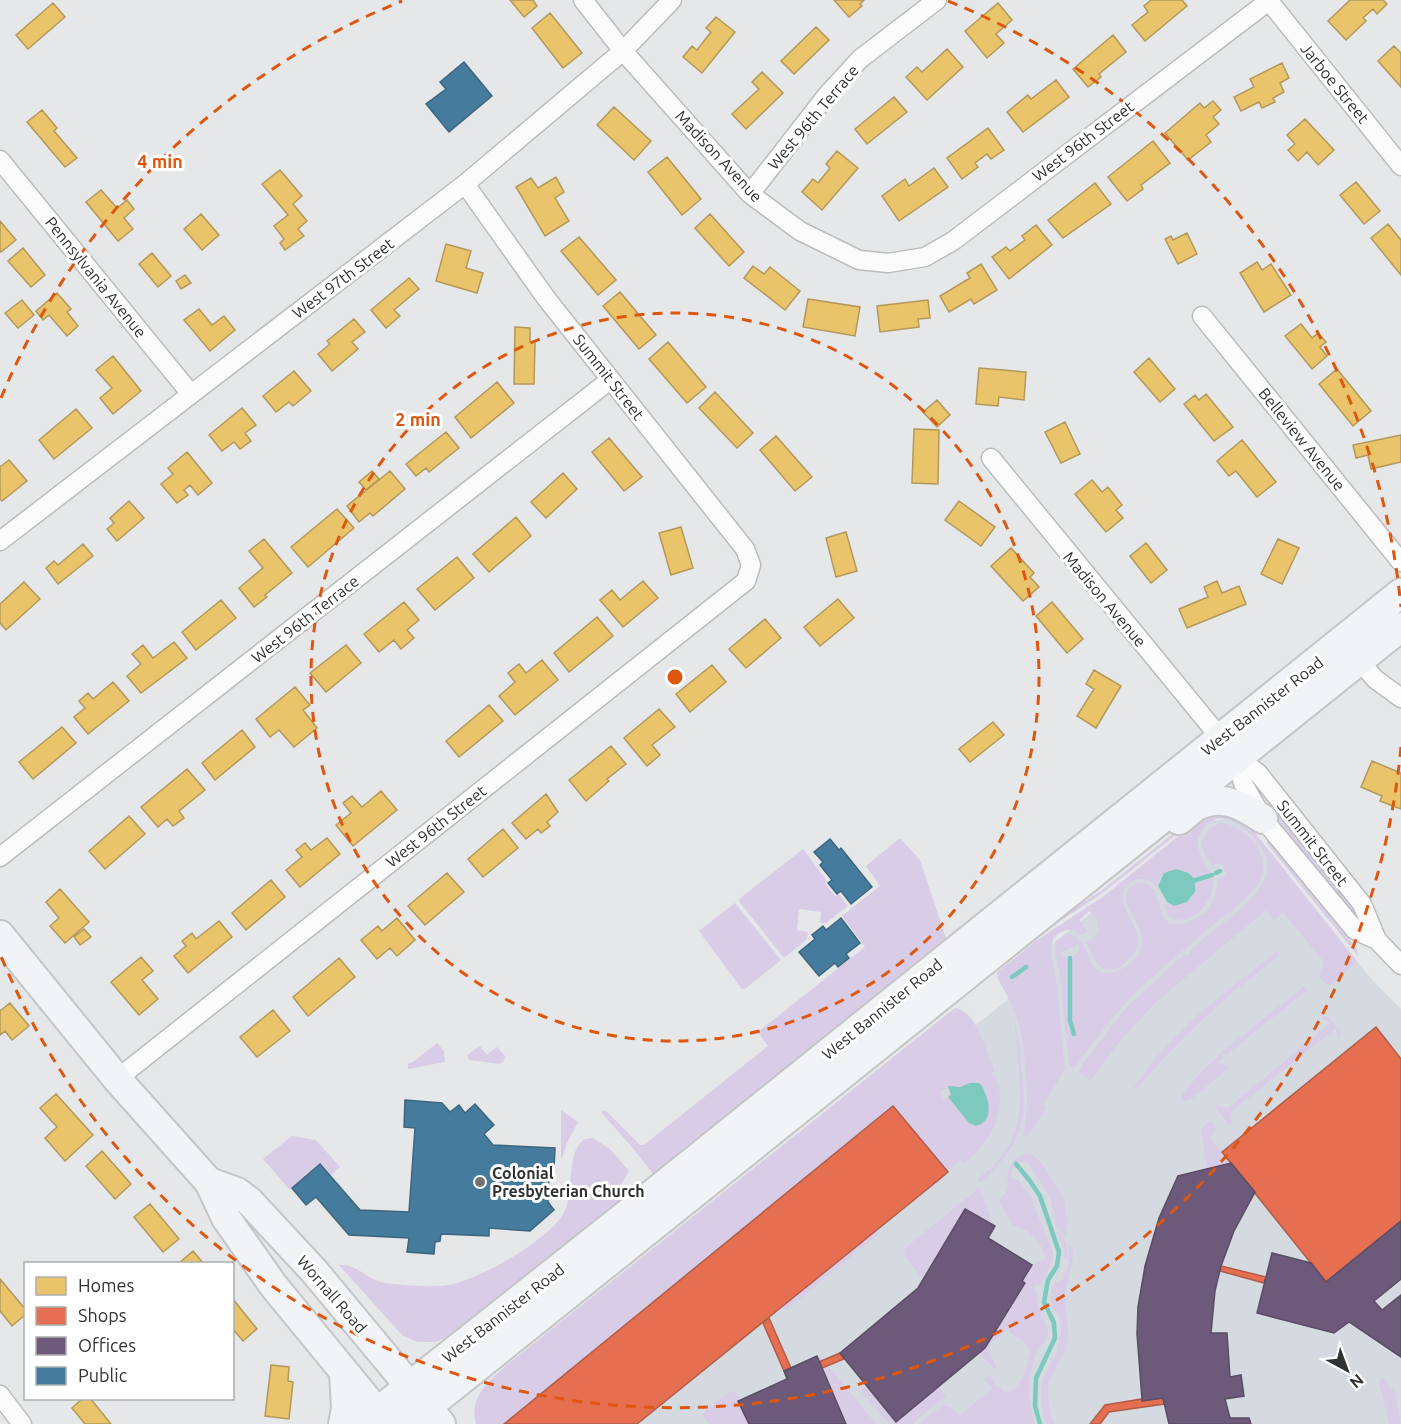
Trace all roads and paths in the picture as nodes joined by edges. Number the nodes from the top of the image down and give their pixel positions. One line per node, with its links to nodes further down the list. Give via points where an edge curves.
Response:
1 (583, 0): 5 (street, Madison Avenue)
2 (672, 0): 5 (street, West 97th Street)
3 (936, 0): 9 (street, West 96th Terrace, via 860,59)
4 (1269, 0): 7 (street, Jarboe Street); 10 (street, West 96th Street, via 953,241 925,256)
5 (623, 51): 8 (street, West 97th Street); 9 (street, Madison Avenue)
6 (0, 160): 13 (street, Pennsylvania Avenue)
7 (1401, 166)
8 (465, 184): 12 (street, Summit Street); 13 (street, West 97th Street)
9 (750, 194): 10 (street, Madison Avenue, via 800,231 859,260)
10 (888, 263)
11 (1202, 316): 16 (street, Belleview Avenue)
12 (610, 380): 17 (street, Summit Street, via 746,549); 24 (street, West 96th Terrace)
13 (191, 394): 15 (street, West 97th Street)
14 (992, 458): 22 (street, Madison Avenue)
15 (0, 541)
16 (1401, 562)
17 (749, 569): 29 (street, West 96th Street, via 746,581)
18 (1401, 593): 20 (main road, West Bannister Road)
19 (1401, 627): 20 (main road, West Bannister Road)
20 (1351, 651): 21 (street, via 1375,679); 22 (main road, West Bannister Road)
21 (1401, 698)
22 (1228, 748): 23 (street, Summit Street); 25 (main road, West Bannister Road); 26 (street, Summit Street, via 1258,773 1362,904); 32 (main road, West Bannister Road)
23 (1263, 819): 25 (main road, via 1231,801 1199,805 1098,885); 26 (street, Summit Street, via 1355,930)
24 (0, 857)
25 (1066, 895): 34 (main road, West Bannister Road)
26 (1377, 940): 28 (street, Summit Street)
27 (3, 946): 29 (main road, Wornall Road)
28 (1401, 965)
29 (117, 1079): 30 (main road, Wornall Road)
30 (209, 1182): 31 (main road, Wornall Road, via 226,1218 266,1275); 32 (main road, Wornall Road, via 249,1201 314,1271)
31 (344, 1372): 35 (main road, Wornall Road); 37 (main road)
32 (410, 1386): 34 (main road, Wornall Road); 35 (main road, West Bannister Road)
33 (0, 1395): 36 (street)
34 (425, 1419)
35 (375, 1420)
36 (21, 1424)
37 (343, 1424)

